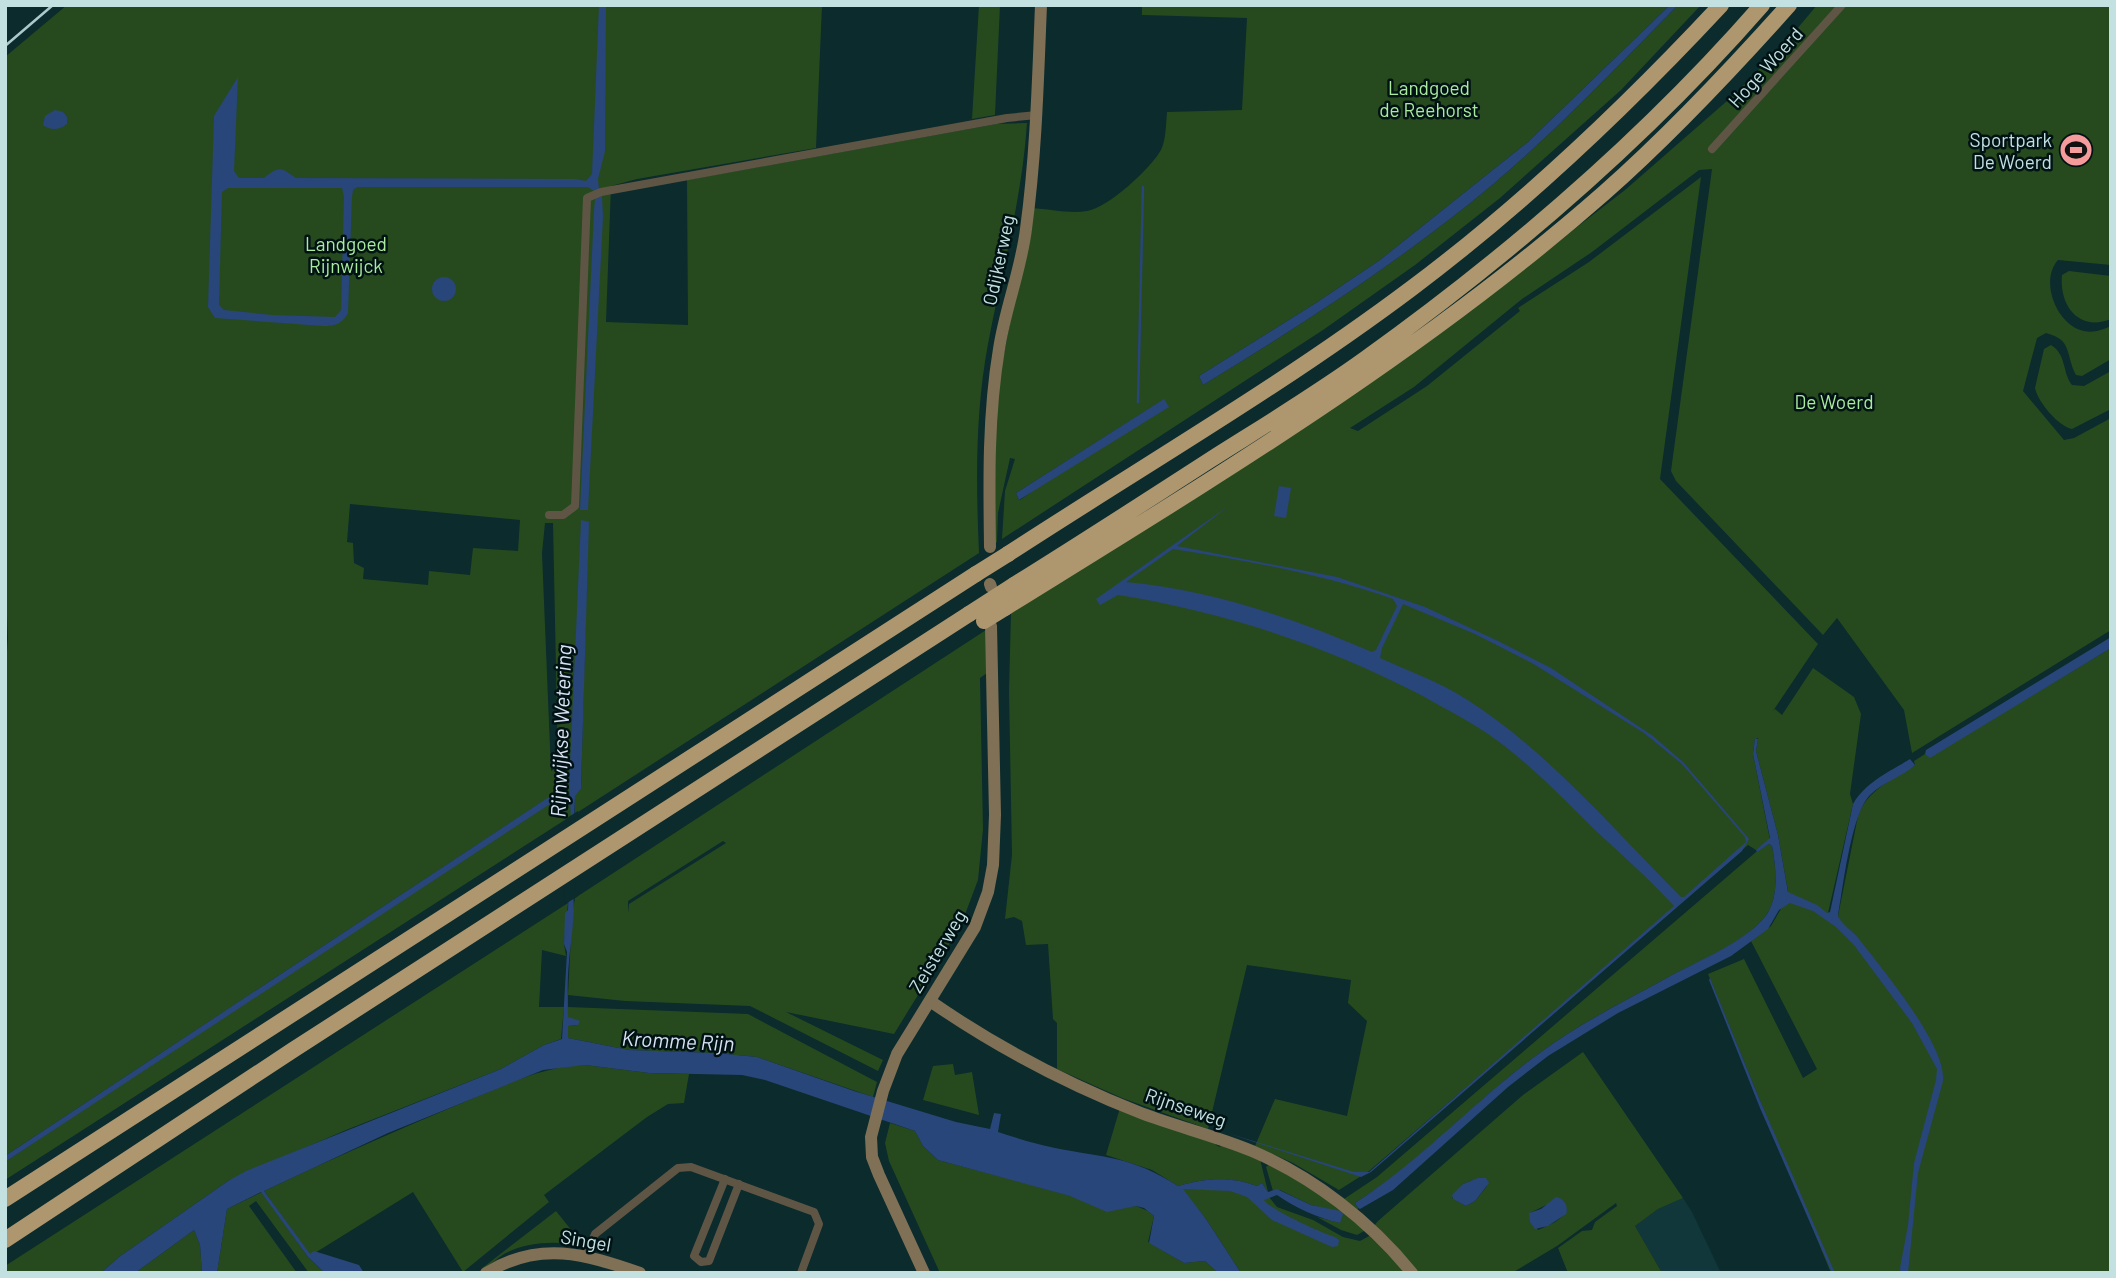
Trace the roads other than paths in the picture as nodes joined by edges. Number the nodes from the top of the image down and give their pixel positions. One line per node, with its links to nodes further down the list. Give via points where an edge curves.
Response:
1 (1041, 5): 6 (street, Odijkerweg)
2 (1721, 5): 14 (highway, bridge, via 1613,118 1539,185 1360,325)
3 (1762, 5): 10 (highway, bridge, via 1625,148 1456,292 1363,361 1014,585)
4 (1789, 5): 10 (highway, bridge, via 1604,193 1439,325 1219,475)
5 (1842, 5): 7 (street, Hoge Woerd)
6 (1037, 115): 8 (street, via 587,198 575,506 563,515); 9 (street, Odijkerweg, via 1025,234 998,361 989,456)
7 (1712, 149)
8 (549, 515)
9 (990, 547)
10 (982, 620): 11 (street, Zeisterweg, via 995,815 993,865 975,927); 15 (highway, via 942,633)
11 (930, 1001): 20 (street, Zeisterweg, via 897,1054 871,1137 872,1157); 21 (street, Rijnseweg, via 988,1040 1100,1095 1280,1165 1352,1213)
12 (725, 1179): 13 (street); 13 (street, via 694,1256 701,1262 709,1261); 16 (street, via 691,1167 678,1168 595,1234)
13 (739, 1184): 19 (street, via 814,1212 819,1224)
14 (5, 1199)
15 (5, 1240)
16 (586, 1255): 17 (street, Singel, via 544,1252); 18 (street, Singel)
17 (486, 1273)
18 (640, 1273)
19 (801, 1273)
20 (924, 1273)
21 (1412, 1273)

